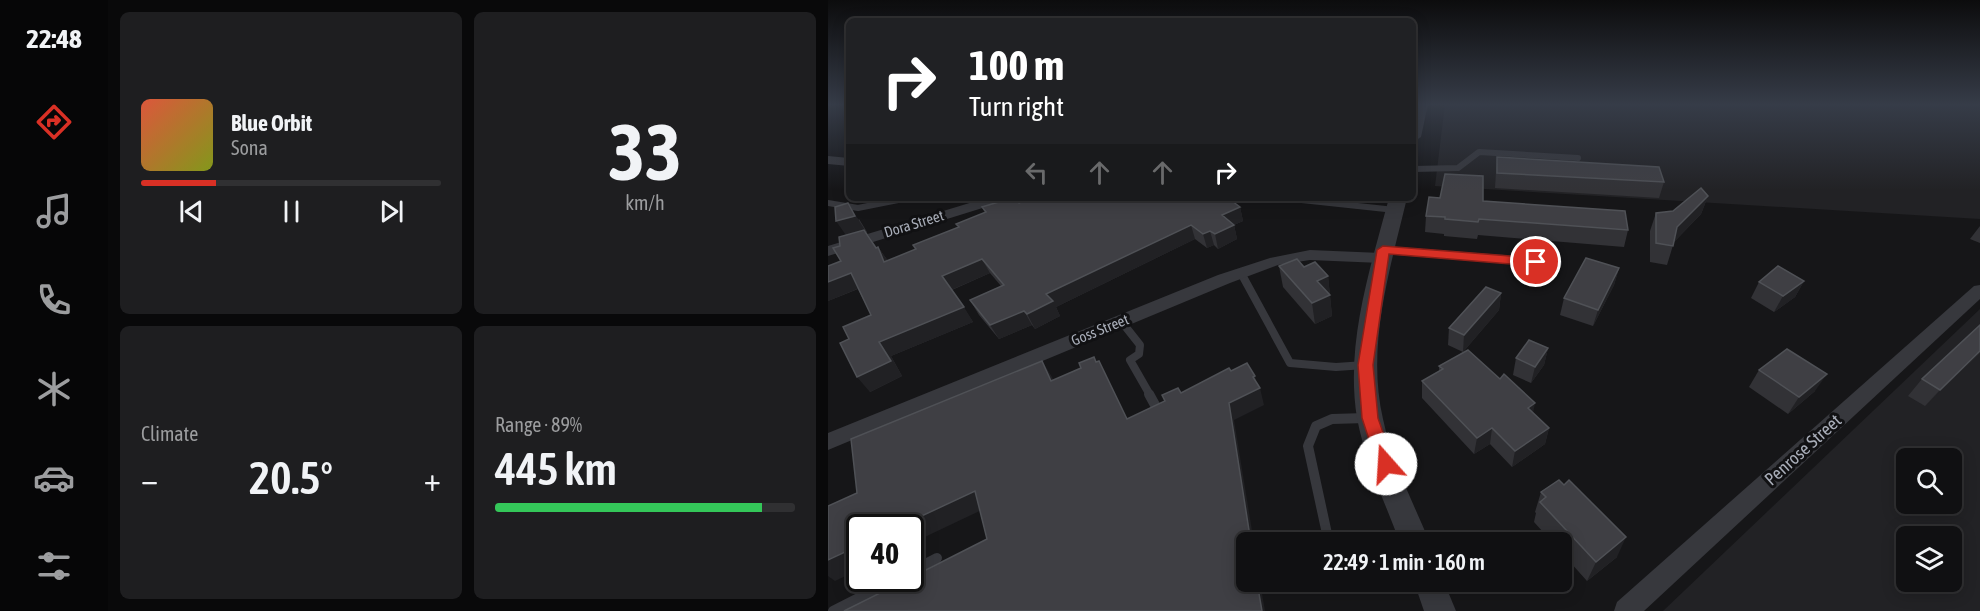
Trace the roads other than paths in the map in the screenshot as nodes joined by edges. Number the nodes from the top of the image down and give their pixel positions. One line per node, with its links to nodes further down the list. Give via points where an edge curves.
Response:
1 (1578, 158): 4 (lane, via 1479,152 1458,168)
2 (828, 161): 3 (street)
3 (846, 162)
4 (1416, 169)
5 (893, 201): 8 (lane, via 863,207)
6 (990, 201): 10 (street, Dora Street)
7 (1340, 201): 9 (lane)
8 (828, 203)
9 (1397, 204): 11 (street)
10 (828, 251)
11 (1382, 254): 12 (lane); 13 (street, Goss Street, via 1310,255 1275,261); 16 (street)
12 (1558, 263)
13 (1241, 273): 15 (street, Goss Street); 16 (lane, via 1290,363)
14 (1980, 290): 28 (street, Penrose Street)
15 (1121, 321): 17 (lane, via 1140,345 1139,354 1130,360); 19 (street, Goss Street)
16 (1365, 365): 18 (street)
17 (1161, 416)
18 (1370, 418): 20 (lane, via 1332,419 1316,426 1308,446); 21 (street)
19 (828, 442)
20 (1327, 532)
21 (1410, 532)
22 (937, 558): 23 (lane)
23 (924, 565)
24 (870, 592): 26 (lane)
25 (1433, 592): 27 (street)
26 (833, 611)
27 (1440, 611)
28 (1626, 611)

